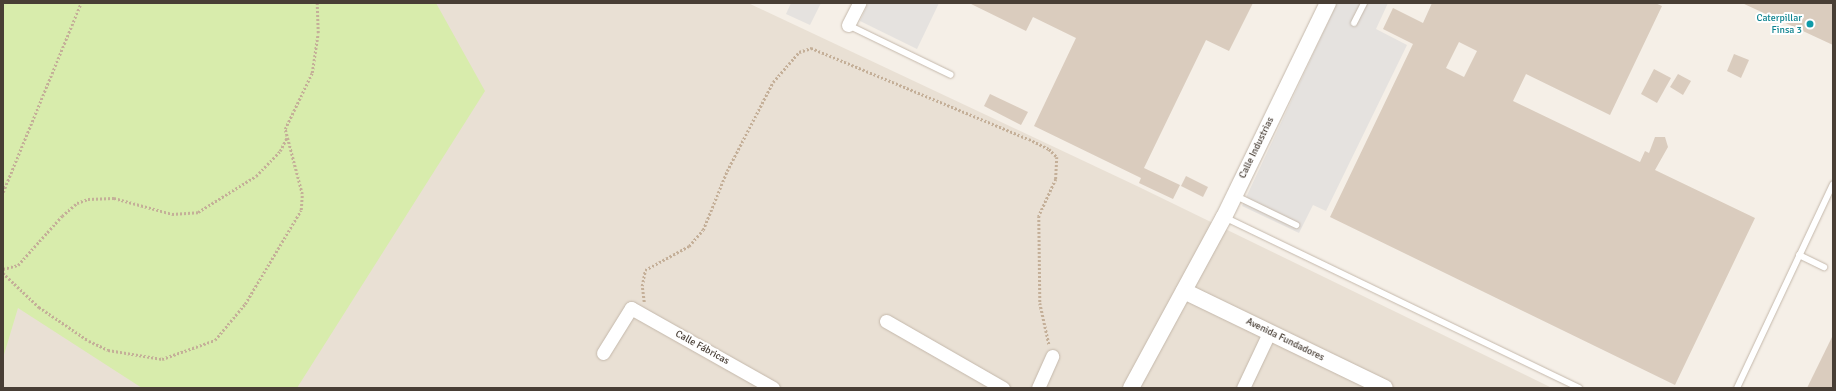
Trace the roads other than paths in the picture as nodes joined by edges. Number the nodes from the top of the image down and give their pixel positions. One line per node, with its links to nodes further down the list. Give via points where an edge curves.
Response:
1 (859, 3): 5 (street)
2 (1328, 3): 8 (street, Calle Industrias)
3 (1364, 3): 4 (lane)
4 (1354, 23)
5 (848, 25): 6 (lane)
6 (951, 75)
7 (1833, 184): 11 (lane)
8 (1234, 196): 9 (street, Calle Industrias); 10 (lane)
9 (1224, 217): 13 (street, Calle Industrias); 24 (lane)
10 (1296, 225)
11 (1799, 255): 12 (lane); 25 (lane)
12 (1824, 267)
13 (1184, 292): 15 (street, Avenida Fundadores); 21 (street, Calle Industrias)
14 (886, 321): 19 (street)
15 (1269, 332): 22 (street); 23 (street, Avenida Fundadores)
16 (603, 353): 18 (street, Calle Fábricas, via 631,308)
17 (1052, 356): 20 (street)
18 (773, 388)
19 (1003, 388)
20 (1038, 388)
21 (1130, 388)
22 (1243, 388)
23 (1385, 388)
24 (1579, 388)
25 (1737, 388)

